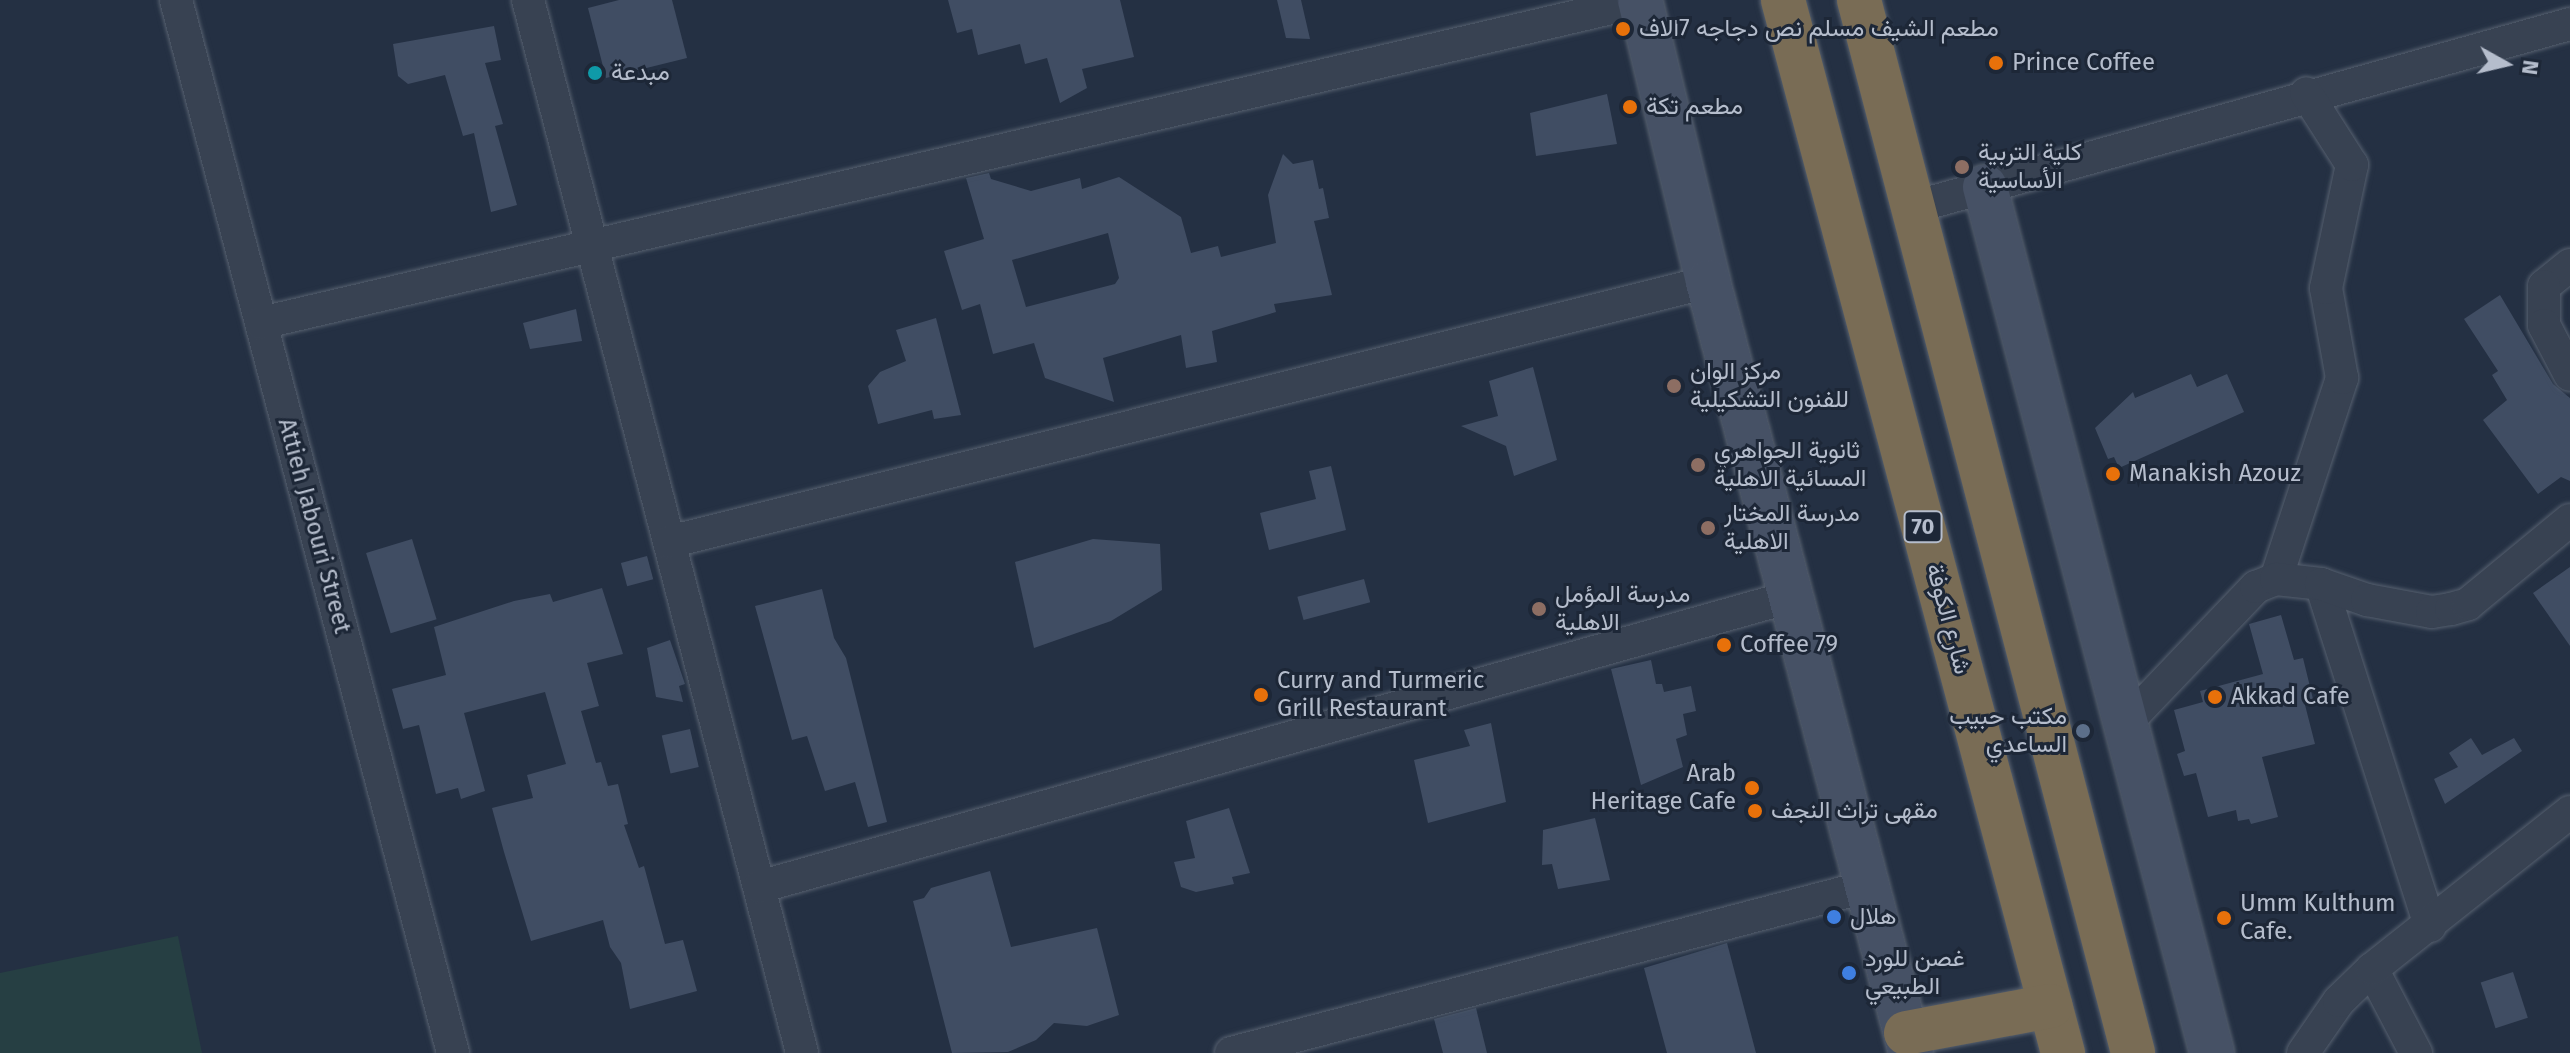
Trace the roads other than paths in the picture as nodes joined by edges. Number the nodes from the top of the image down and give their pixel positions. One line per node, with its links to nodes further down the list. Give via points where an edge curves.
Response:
1 (176, 0): 13 (street, Attieh Jabouri Street)
2 (528, 0): 10 (street)
3 (1640, 0): 10 (street); 12 (street)
4 (1783, 0): 26 (highway, شارع الكوفة / 70)
5 (1859, 0): 9 (highway)
6 (2570, 24): 7 (street)
7 (2306, 93): 8 (street); 17 (street, via 2352,165 2326,288 2342,378)
8 (1985, 187): 9 (street); 20 (street)
9 (1914, 207): 32 (highway)
10 (591, 243): 13 (street); 16 (street)
11 (2570, 265): 14 (street, via 2544,286 2544,325)
12 (1708, 282): 16 (street); 19 (street)
13 (261, 323): 28 (street, Attieh Jabouri Street)
14 (2570, 375)
15 (2570, 520): 18 (street, via 2468,604 2451,609 2432,612 2367,600)
16 (669, 542): 22 (street)
17 (2276, 579): 18 (street); 20 (street, via 2256,587)
18 (2321, 584): 24 (street)
19 (1790, 597): 22 (street); 23 (street)
20 (2125, 724): 33 (street)
21 (2570, 812): 24 (street)
22 (759, 887): 29 (street)
23 (1865, 887): 27 (street); 30 (street)
24 (2430, 926): 25 (street)
25 (2372, 969): 34 (street, via 2339,1001); 35 (street)
26 (2050, 1006): 27 (highway); 31 (highway, شارع الكوفة / 70)
27 (1908, 1043)
28 (453, 1053)
29 (802, 1053)
30 (1231, 1053)
31 (2063, 1053)
32 (2133, 1053)
33 (2212, 1053)
34 (2303, 1053)
35 (2416, 1053)

